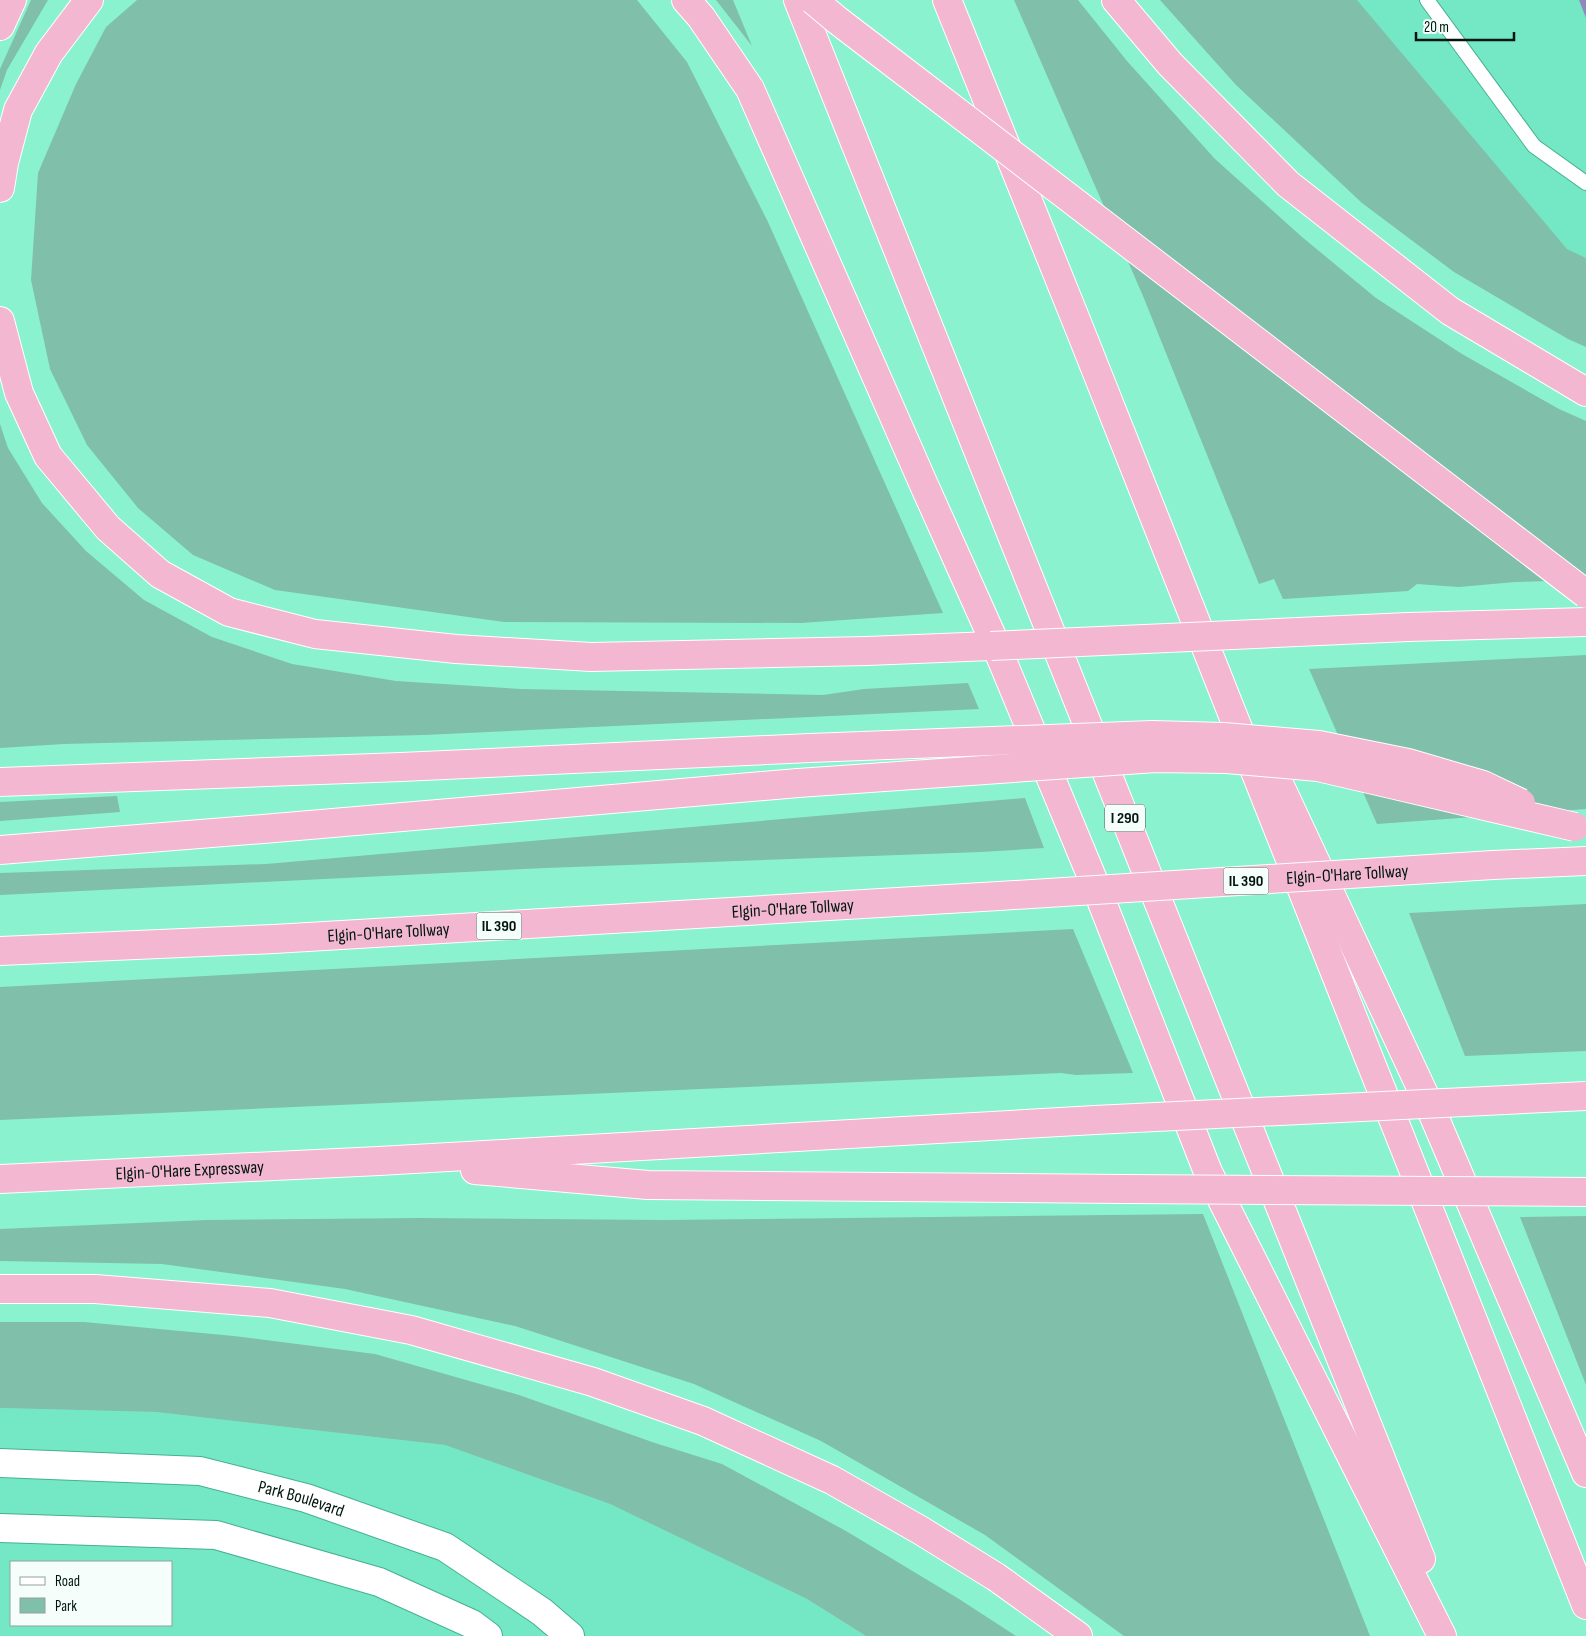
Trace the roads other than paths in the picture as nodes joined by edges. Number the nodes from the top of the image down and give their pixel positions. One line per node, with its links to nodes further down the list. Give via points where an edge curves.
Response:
1 (12, 0): 9 (highway)
2 (89, 0): 11 (highway, via 49,53 18,110)
3 (686, 0): 34 (highway, via 750,88 994,641 1096,887 1208,1172)
4 (798, 0): 35 (highway, I 290)
5 (813, 0): 15 (highway, bridge)
6 (946, 0): 14 (highway)
7 (1116, 0): 13 (highway, via 1170,64 1288,184 1450,311)
8 (1427, 0): 10 (lane, via 1534,146)
9 (0, 26)
10 (1586, 183)
11 (0, 188)
12 (0, 321): 16 (highway, bridge, via 19,393 48,456 108,528 160,574 229,612 315,634 465,649 590,656 867,651 1408,626)
13 (1586, 392)
14 (1127, 450): 28 (highway, via 1230,682 1430,1107); 30 (highway)
15 (1586, 594)
16 (1586, 622)
17 (0, 782): 18 (highway, bridge, via 1152,735 1224,737 1318,745 1408,763 1482,785)
18 (1580, 829): 19 (highway, bridge, via 1318,768 1227,759 1156,758 798,782)
19 (0, 850)
20 (1586, 861): 21 (highway, Elgin-O'Hare Tollway / IL 390, bridge, via 274,940)
21 (0, 951)
22 (1586, 1096): 23 (highway, bridge, via 1095,1120)
23 (379, 1162): 24 (highway, Elgin-O'Hare Expressway); 25 (highway, bridge, via 648,1185)
24 (0, 1179)
25 (1586, 1192)
26 (0, 1289): 33 (highway, via 96,1289 270,1303 411,1330 593,1382 704,1421 832,1480 996,1577)
27 (0, 1463): 32 (street, Park Boulevard, via 200,1471 306,1498 446,1547 542,1612)
28 (1586, 1472)
29 (0, 1528): 31 (street, via 216,1535 379,1582 472,1624)
30 (1586, 1605)
31 (488, 1636)
32 (570, 1636)
33 (1078, 1636)
34 (1442, 1636)
35 (1452, 1636)

